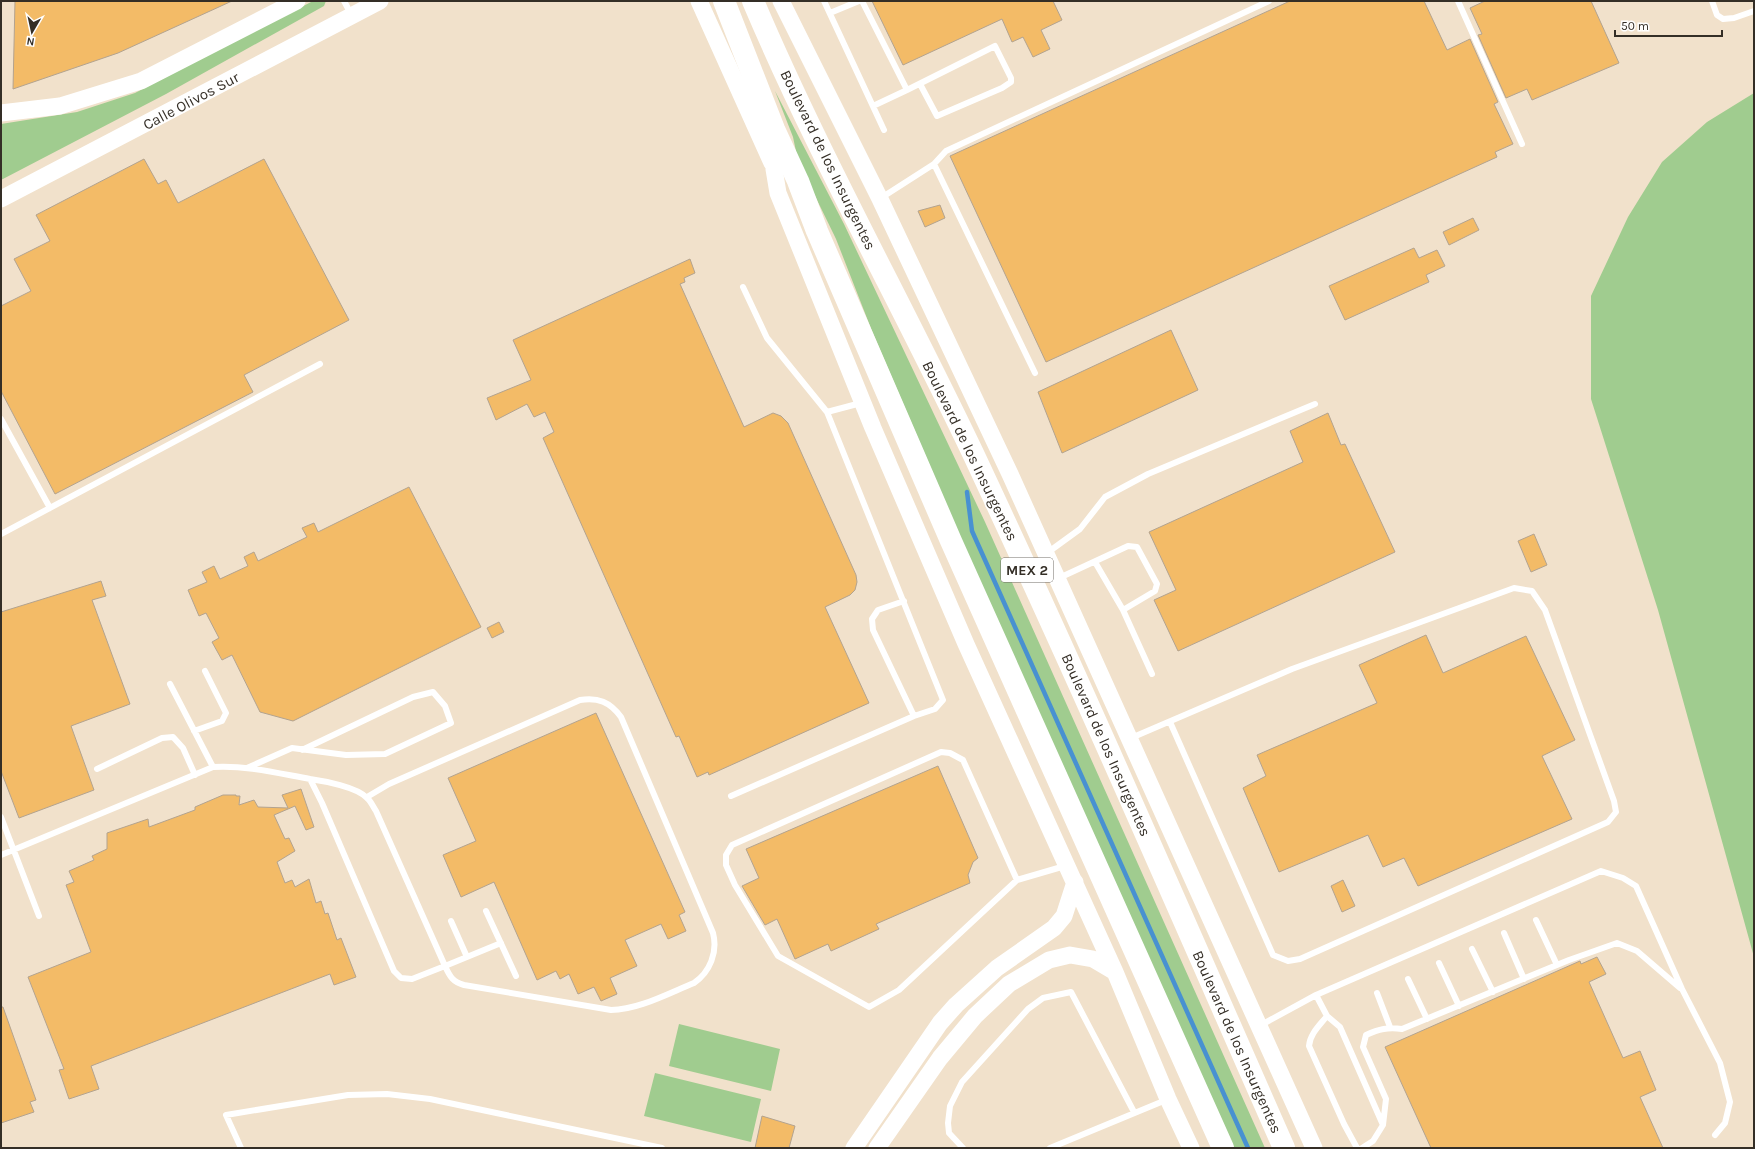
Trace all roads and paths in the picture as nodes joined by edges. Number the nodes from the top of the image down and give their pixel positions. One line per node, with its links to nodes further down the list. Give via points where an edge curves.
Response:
1 (297, 1): 18 (street, via 141,81 60,106)
2 (380, 1): 12 (street, Calle Olivos Sur)
3 (699, 1): 23 (street)
4 (724, 1): 19 (highway, Boulevard de los Insurgentes)
5 (753, 1): 99 (highway, Boulevard de los Insurgentes / MEX 2, via 814,133 976,461 1048,615)
6 (781, 1): 25 (street)
7 (824, 1): 14 (lane)
8 (861, 1): 14 (lane); 16 (lane)
9 (1269, 1): 22 (lane, via 946,151)
10 (1458, 1): 21 (lane)
11 (1712, 1): 13 (lane, via 1717,15 1723,19)
12 (348, 8): 24 (street, Calle Olivos Sur)
13 (1754, 11)
14 (830, 13): 17 (lane)
15 (920, 84): 15 (lane, via 995,46 1011,78 1011,82 1002,88 937,116); 16 (lane)
16 (907, 90): 17 (lane)
17 (873, 106): 20 (lane)
18 (1, 113)
19 (774, 129): 23 (street); 98 (highway, Boulevard de los Insurgentes, via 951,541)
20 (884, 130)
21 (1522, 144)
22 (934, 164): 25 (lane); 28 (lane)
23 (774, 169): 29 (street, via 778,193)
24 (1, 199)
25 (880, 199): 35 (street)
26 (744, 287): 31 (lane, via 767,338)
27 (320, 364): 33 (lane)
28 (1035, 373)
29 (863, 403): 31 (lane); 58 (street, via 966,644)
30 (1315, 404): 35 (lane, via 1148,474 1105,497 1080,529)
31 (827, 412): 38 (lane)
32 (1, 419): 33 (lane)
33 (50, 508): 34 (lane)
34 (1, 534)
35 (1046, 554): 37 (street)
36 (1095, 562): 37 (lane); 39 (lane); 39 (lane, via 1128,546 1137,547 1157,584 1155,591)
37 (1058, 579): 46 (street)
38 (904, 601): 43 (lane, via 943,700 935,709); 43 (lane, via 878,610 872,619 873,630)
39 (1122, 610): 41 (lane)
40 (206, 671): 45 (lane, via 226,713 222,721)
41 (1152, 674)
42 (170, 684): 45 (lane)
43 (914, 716): 53 (lane)
44 (1170, 722): 44 (lane, via 1292,669 1514,588 1532,591 1545,610 1616,812 1608,822 1300,959 1288,961 1273,955); 46 (lane)
45 (194, 730): 48 (lane)
46 (1130, 739): 83 (street)
47 (302, 750): 47 (lane, via 346,755 385,754 452,723 445,706 434,692 413,697); 49 (lane, via 292,748)
48 (213, 767): 49 (lane); 51 (lane)
49 (247, 768): 52 (lane)
50 (97, 769): 51 (lane, via 162,738 173,737 183,748)
51 (195, 775): 56 (lane)
52 (310, 779): 54 (lane, via 328,781); 71 (lane, via 394,971 401,978 412,979)
53 (731, 796)
54 (367, 797): 71 (lane); 71 (lane, via 389,784 580,700 594,699 608,703 621,717 715,942 715,950 703,977 681,988 620,1010 464,985 454,982)
55 (1, 817): 56 (lane)
56 (14, 851): 57 (lane); 62 (lane)
57 (1, 855)
58 (1067, 865): 59 (lane); 60 (street)
59 (1017, 880): 59 (lane, via 899,990 869,1007 778,956 735,885 726,865 726,855 732,845 941,752 950,753 963,760)
60 (1075, 882): 72 (street); 86 (street, via 1064,916 1054,928 997,968 956,1005 940,1023)
61 (486, 911): 66 (lane)
62 (40, 916)
63 (451, 920): 68 (lane)
64 (1536, 920): 70 (lane)
65 (1504, 933): 74 (lane)
66 (501, 943): 68 (lane); 73 (lane)
67 (1472, 949): 77 (lane)
68 (467, 957): 71 (lane)
69 (1439, 963): 80 (lane)
70 (1556, 965): 74 (lane); 76 (lane, via 1617,943 1637,951)
71 (445, 966)
72 (1115, 972): 85 (street); 88 (street, via 1093,960 1070,955 1049,960 1009,984 975,1016 940,1058)
73 (516, 976)
74 (1524, 978): 77 (lane)
75 (1408, 979): 82 (lane)
76 (1682, 990): 79 (lane, via 1636,886 1623,878 1601,871); 90 (lane, via 1720,1063 1730,1102 1724,1123)
77 (1493, 992): 80 (lane)
78 (1377, 993): 84 (lane)
79 (1316, 995): 81 (lane); 83 (lane)
80 (1459, 1006): 82 (lane)
81 (1327, 1016): 89 (lane, via 1340,1028); 101 (lane, via 1310,1039 1309,1046)
82 (1427, 1019): 84 (lane, via 1402,1029)
83 (1260, 1026): 100 (street)
84 (1390, 1027): 89 (lane, via 1366,1035 1363,1047 1386,1099)
85 (1168, 1099): 87 (lane); 97 (street)
86 (882, 1108): 88 (street); 93 (street)
87 (1134, 1112): 95 (lane, via 1071,992 1043,998 1028,1009 962,1082 950,1106 948,1123 949,1133); 96 (lane)
88 (898, 1118): 94 (street)
89 (1383, 1125): 102 (lane, via 1373,1141)
90 (1715, 1135)
91 (241, 1148): 92 (lane, via 226,1115 348,1095 387,1094 430,1099)
92 (662, 1148)
93 (854, 1148)
94 (877, 1148)
95 (963, 1148)
96 (1050, 1148)
97 (1191, 1148)
98 (1223, 1148)
99 (1284, 1148)
100 (1314, 1148)
101 (1357, 1148)
102 (1362, 1148)

